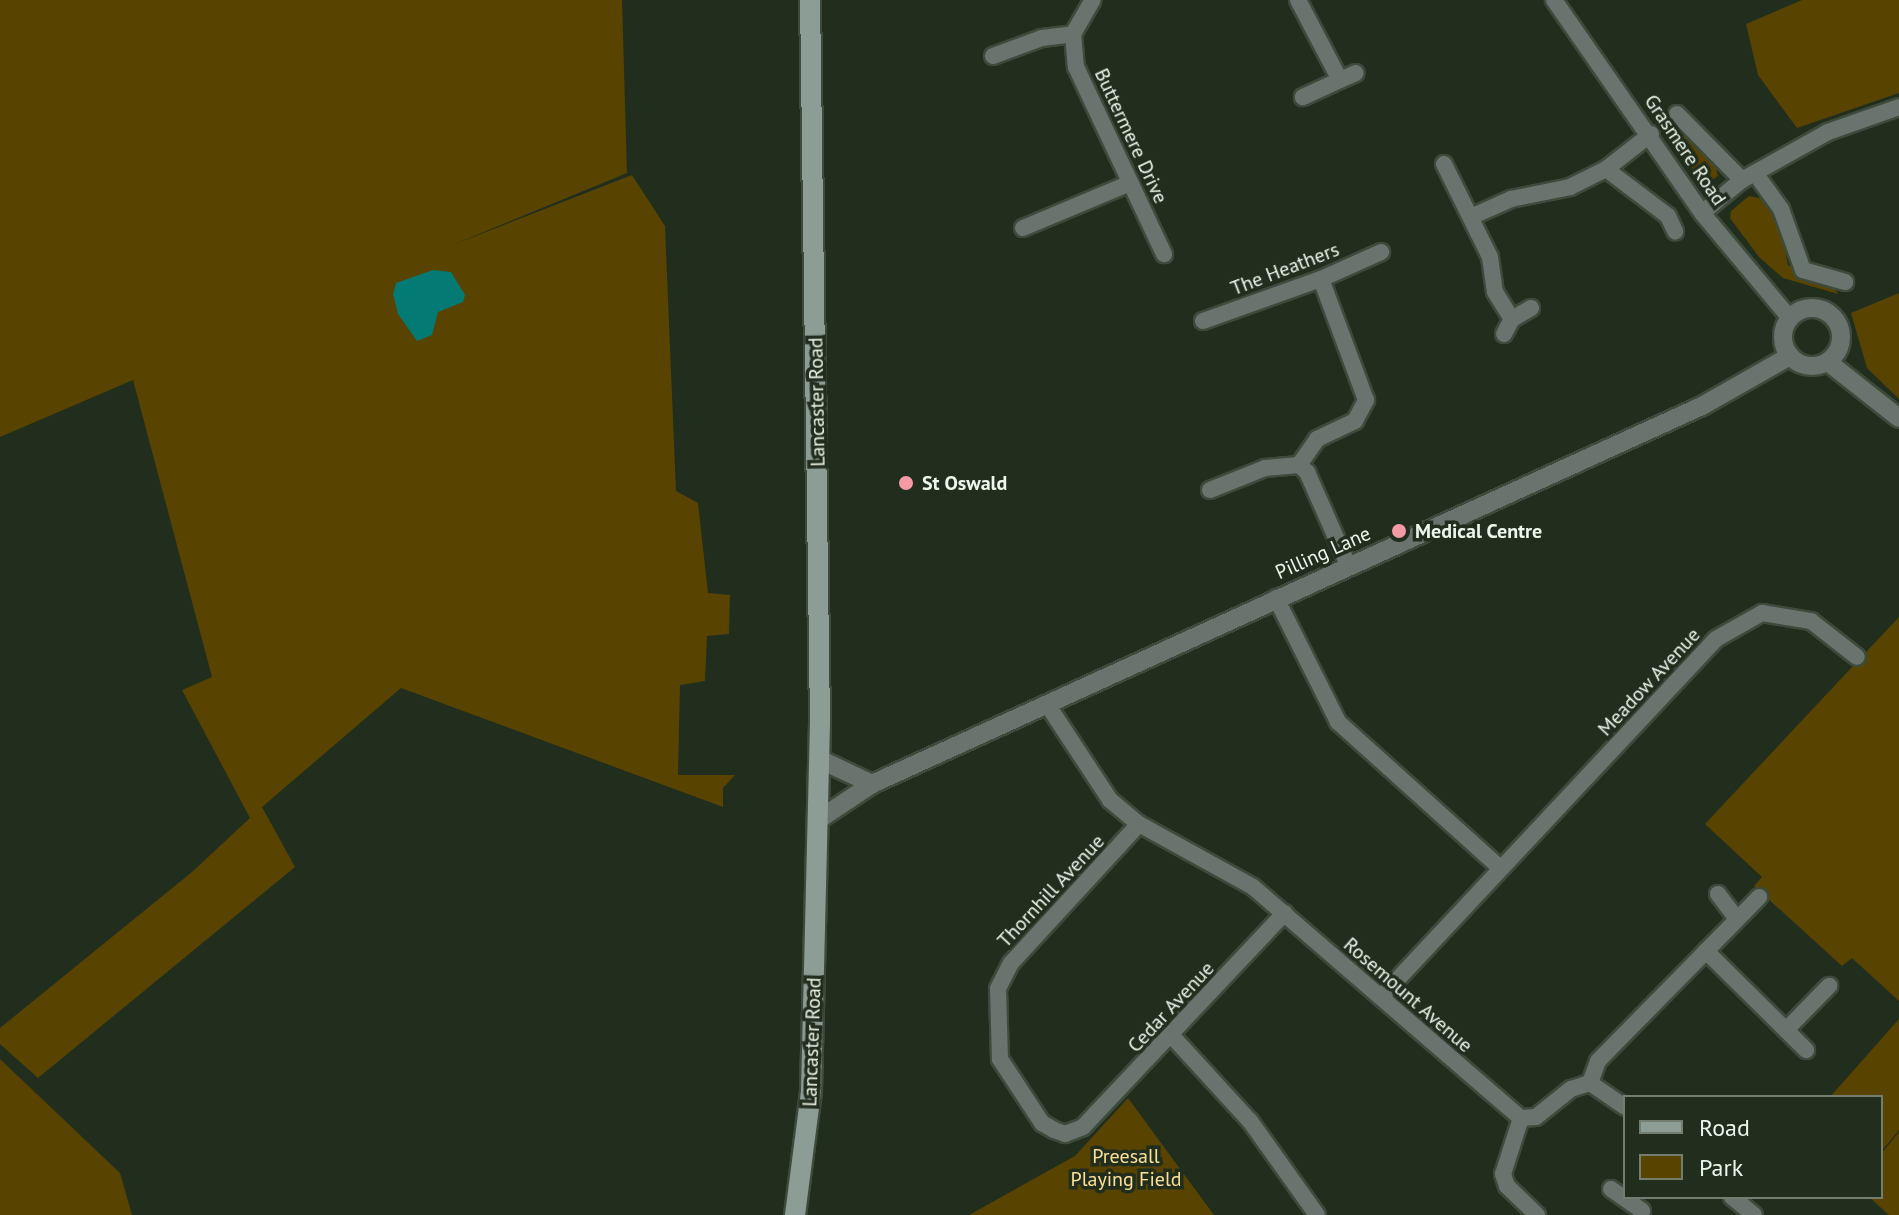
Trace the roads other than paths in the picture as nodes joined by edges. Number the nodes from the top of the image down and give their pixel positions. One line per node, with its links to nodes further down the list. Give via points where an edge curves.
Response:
1 (810, 0): 37 (main road, Lancaster Road)
2 (1093, 0): 5 (street)
3 (1298, 0): 7 (street, via 1348,77)
4 (1554, 0): 10 (street, Grasmere Road)
5 (1073, 34): 6 (street, via 1042,38); 14 (street, Buttermere Drive, via 1076,67)
6 (993, 56)
7 (1303, 97)
8 (1899, 107): 13 (street, via 1840,126)
9 (1677, 114): 13 (street)
10 (1651, 134): 12 (street); 15 (street, Grasmere Road)
11 (1444, 164): 16 (street)
12 (1606, 169): 16 (street, via 1570,187 1511,199); 18 (street, via 1668,216)
13 (1749, 177): 15 (street); 21 (street, via 1781,209 1803,270)
14 (1130, 183): 17 (street); 20 (street, Buttermere Drive)
15 (1702, 213): 24 (street, Grasmere Road)
16 (1473, 216): 25 (street, via 1490,257 1495,292)
17 (1023, 228)
18 (1675, 231)
19 (1381, 252): 22 (street, The Heathers)
20 (1164, 254)
21 (1837, 274)
22 (1321, 279): 26 (street, The Heathers); 31 (street, via 1366,400 1355,421 1317,439)
23 (1531, 308): 25 (street)
24 (1789, 317): 28 (street, via 1782,338); 29 (street, via 1810,308 1835,318 1840,344)
25 (1512, 319): 27 (street)
26 (1203, 321)
27 (1504, 334)
28 (1790, 356): 29 (street, via 1812,366); 33 (street, Pilling Lane, via 1702,406)
29 (1828, 362): 30 (street)
30 (1899, 418)
31 (1299, 465): 32 (street, via 1265,468); 33 (street, via 1307,472)
32 (1210, 490)
33 (1348, 565): 34 (street, Pilling Lane)
34 (1276, 598): 36 (street, Pilling Lane); 41 (street, via 1338,722)
35 (1857, 657): 41 (street, Meadow Avenue, via 1811,621 1762,613 1716,639)
36 (1047, 704): 38 (street, Pilling Lane); 40 (street, Rosemount Avenue, via 1101,788)
37 (819, 759): 38 (street); 39 (main road, Lancaster Road)
38 (872, 784): 39 (street, Pilling Lane)
39 (818, 812): 61 (main road, Lancaster Road, via 811,1091)
40 (1139, 824): 44 (street, Rosemount Avenue, via 1253,887); 55 (street, Thornhill Avenue, via 1011,963 998,989 997,1045 1008,1074 1042,1123 1065,1134)
41 (1501, 869): 48 (street, Meadow Avenue)
42 (1718, 894): 45 (street)
43 (1759, 897): 45 (street)
44 (1285, 913): 48 (street, Rosemount Avenue); 50 (street, Cedar Avenue)
45 (1737, 919): 46 (street)
46 (1706, 951): 49 (street); 52 (street, via 1598,1061)
47 (1829, 986): 49 (street)
48 (1381, 997): 54 (street, Rosemount Avenue)
49 (1786, 1030): 51 (street)
50 (1172, 1036): 55 (street, Cedar Avenue); 62 (street, via 1250,1121)
51 (1806, 1050)
52 (1590, 1083): 53 (street); 54 (street, via 1571,1089 1536,1117)
53 (1623, 1106)
54 (1521, 1118): 63 (street, via 1503,1174 1507,1186)
55 (1083, 1127)
56 (1611, 1189): 57 (street)
57 (1623, 1199)
58 (1624, 1199): 60 (street)
59 (1734, 1199): 64 (street)
60 (1641, 1213)
61 (795, 1215)
62 (1317, 1215)
63 (1537, 1215)
64 (1754, 1215)

